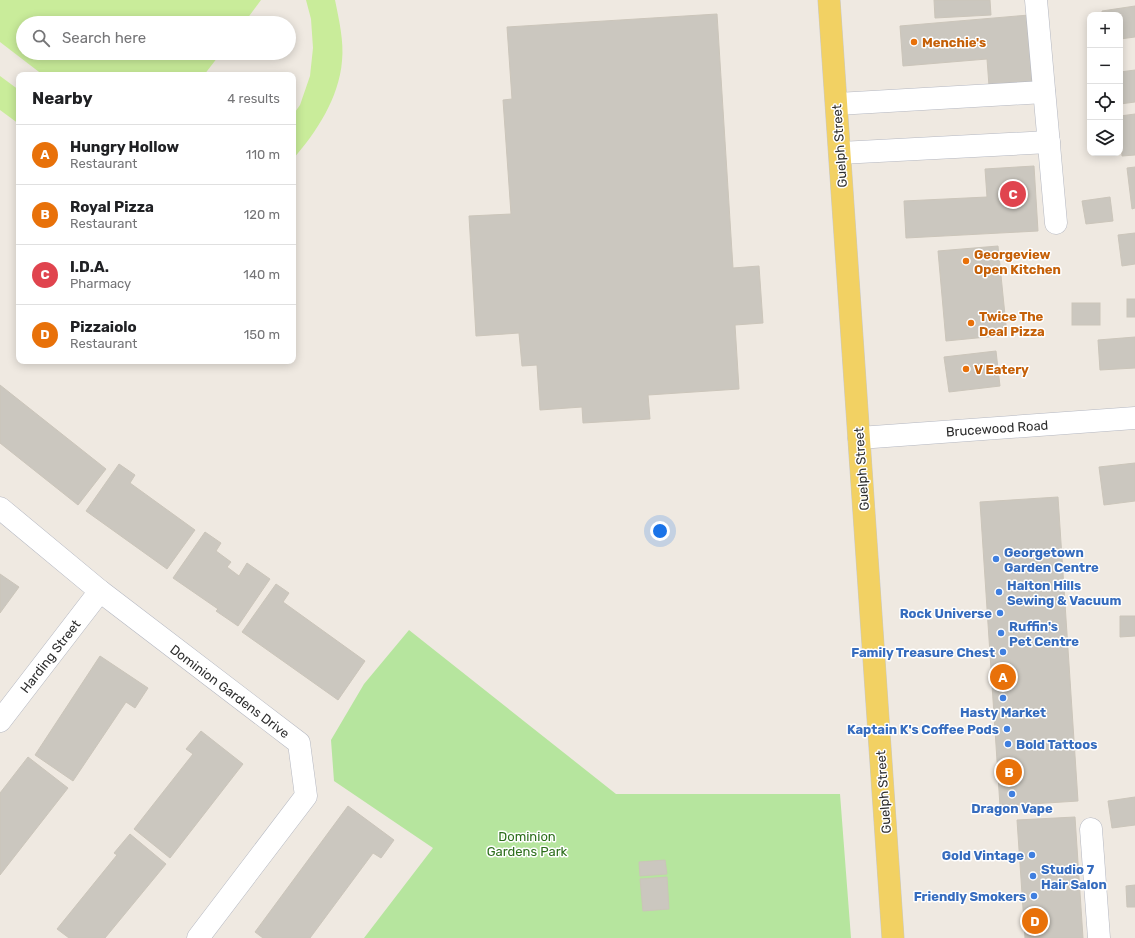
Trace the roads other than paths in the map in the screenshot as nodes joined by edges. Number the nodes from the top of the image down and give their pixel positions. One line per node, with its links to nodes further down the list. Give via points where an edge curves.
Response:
1 (830, 0): 4 (main road, Guelph Street)
2 (1036, 0): 3 (street)
3 (1044, 92): 4 (street); 5 (street)
4 (836, 104): 6 (main road, Guelph Street)
5 (1049, 142): 6 (street); 7 (street)
6 (840, 153): 9 (main road, Guelph Street)
7 (1056, 223)
8 (1135, 418): 9 (street, Brucewood Road)
9 (859, 438): 15 (main road, Guelph Street)
10 (0, 508): 11 (street, Dominion Gardens Drive)
11 (100, 591): 12 (street, Harding Street); 14 (street, Dominion Gardens Drive, via 299,742 306,796)
12 (0, 721)
13 (1091, 829): 16 (street)
14 (198, 938)
15 (893, 938)
16 (1099, 938)

